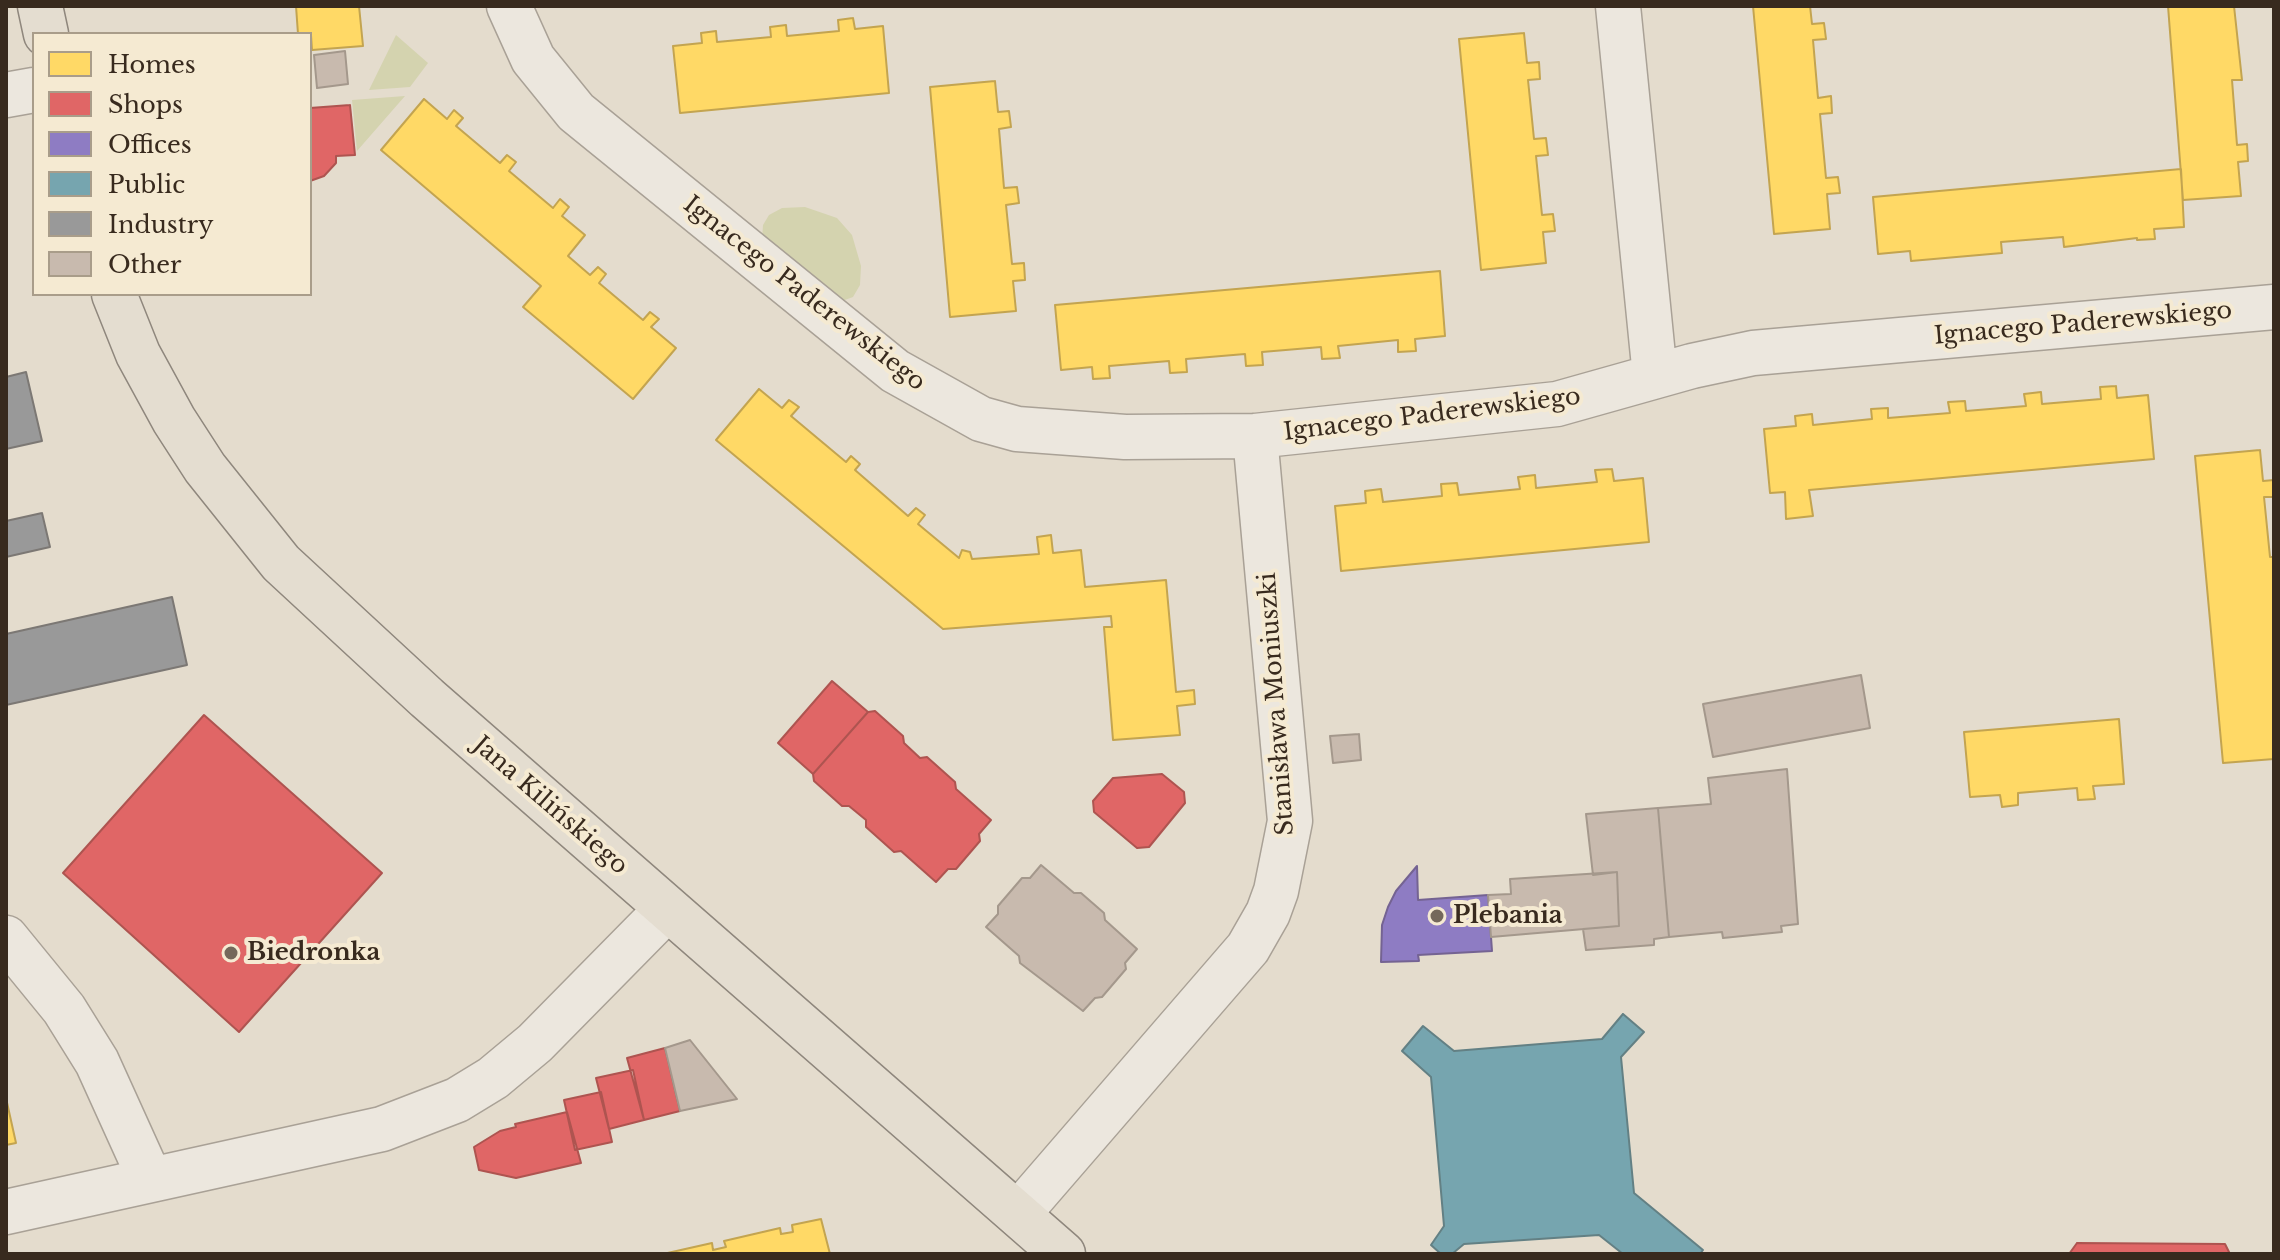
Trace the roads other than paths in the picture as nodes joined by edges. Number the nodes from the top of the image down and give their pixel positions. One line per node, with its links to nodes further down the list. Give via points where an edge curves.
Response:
1 (40, 6): 4 (main road)
2 (509, 6): 10 (street, Ignacego Paderewskiego, via 533,59 576,112 895,371 945,401 1017,429 1125,437)
3 (1618, 6): 9 (street)
4 (46, 32)
5 (32, 90): 6 (street)
6 (6, 95)
7 (115, 296): 11 (main road, Jana Kilińskiego, via 138,354 174,420 281,563)
8 (2274, 307): 9 (street, Ignacego Paderewskiego, via 1776,350)
9 (1655, 376): 10 (street, Ignacego Paderewskiego, via 1557,404)
10 (1255, 436): 15 (street, Stanisława Moniuszki, via 1290,821 1276,891 1248,948)
11 (667, 909): 13 (street, via 535,1043 457,1100 382,1129); 15 (main road, Jana Kilińskiego)
12 (6, 938): 13 (street, via 64,1009 97,1062)
13 (150, 1179): 14 (street)
14 (6, 1212)
15 (1018, 1214): 16 (main road, Jana Kilińskiego)
16 (1063, 1254)

